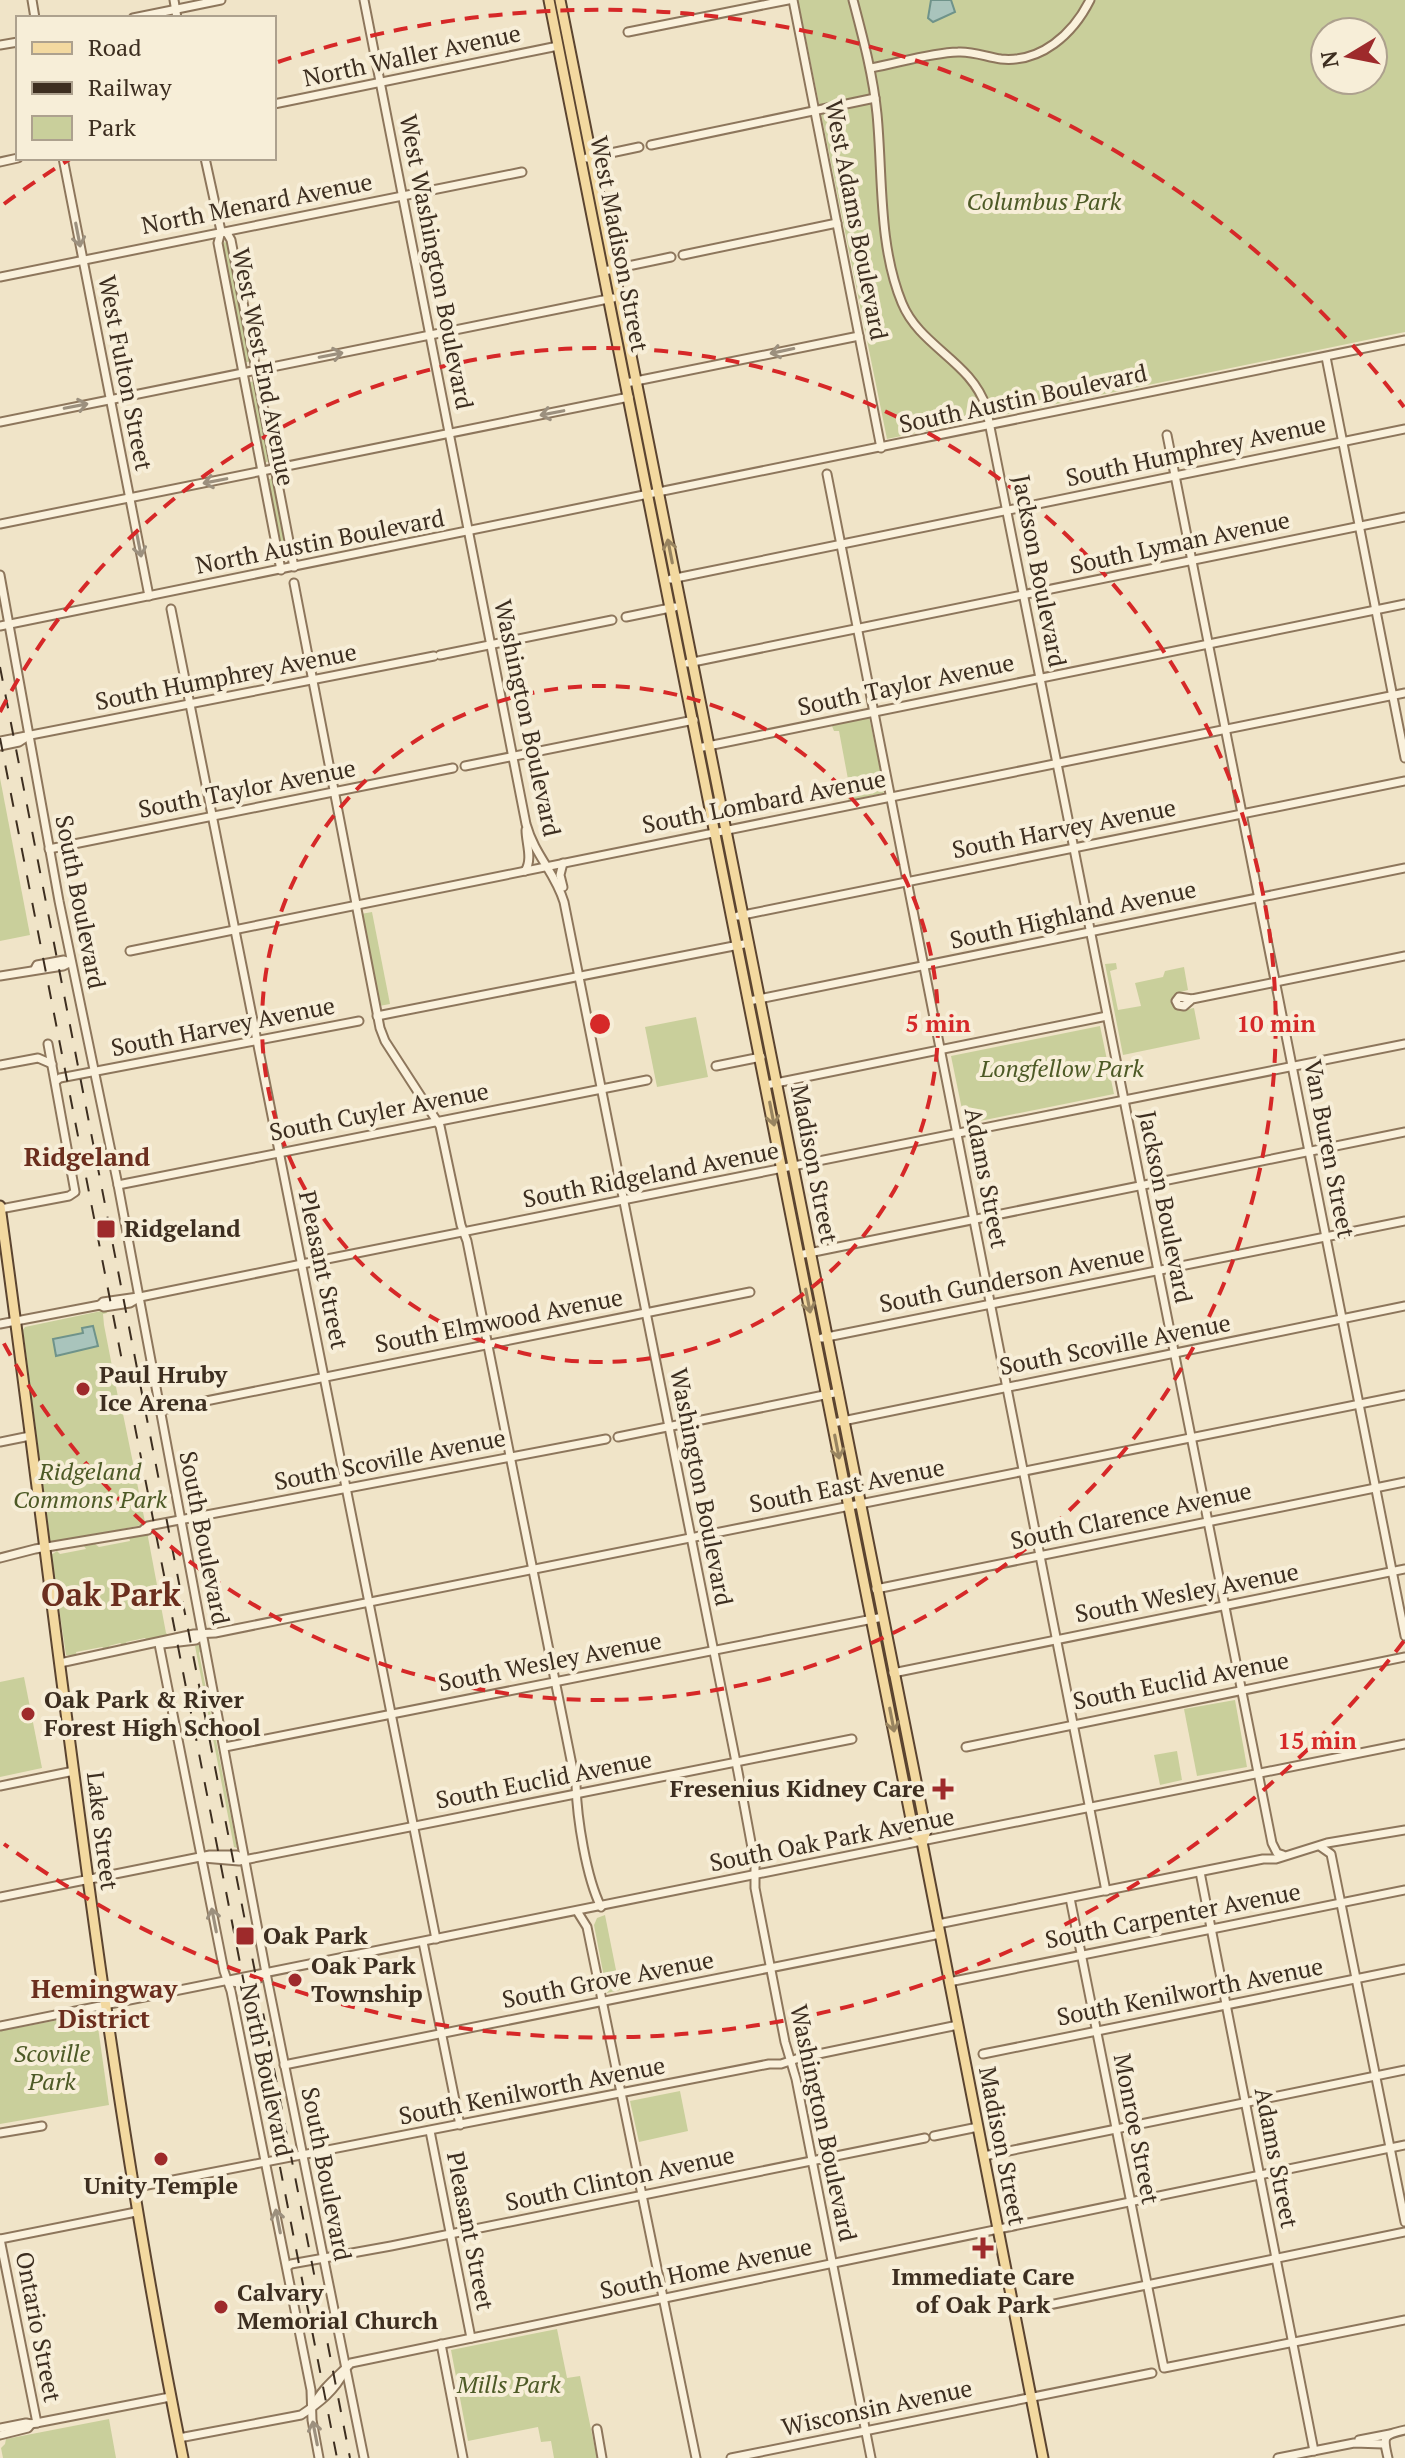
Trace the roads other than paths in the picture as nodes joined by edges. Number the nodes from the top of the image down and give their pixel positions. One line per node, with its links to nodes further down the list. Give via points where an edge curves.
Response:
1 (174, 0): 9 (street)
2 (221, 0): 9 (street)
3 (364, 0): 14 (street, West Washington Boulevard)
4 (549, 0): 12 (main road, West Madison Street)
5 (560, 0): 20 (main road, West Madison Street)
6 (790, 0): 11 (street); 17 (street, West Adams Boulevard)
7 (853, 0): 13 (street, Jackson Boulevard)
8 (1090, 0): 13 (street, via 1065,36 1033,55 1002,59 958,52)
9 (176, 14): 10 (street)
10 (154, 16)
11 (628, 32)
12 (558, 46): 14 (street, North Waller Avenue); 20 (main road, West Madison Street)
13 (871, 68): 15 (street, Jackson Boulevard)
14 (380, 83): 16 (street, North Waller Avenue); 24 (street, West Washington Boulevard)
15 (875, 98): 17 (street); 43 (street, Jackson Boulevard, via 888,245 902,303 922,335 974,382)
16 (276, 104)
17 (814, 111): 18 (street); 25 (street, West Adams Boulevard)
18 (651, 145)
19 (639, 147): 20 (street)
20 (586, 158): 30 (main road, West Madison Street)
21 (63, 160): 29 (street, West Fulton Street, one-way to 29)
22 (205, 160): 26 (street)
23 (522, 172): 24 (street, North Menard Avenue)
24 (402, 195): 26 (street, North Menard Avenue); 33 (street, West Washington Boulevard)
25 (837, 223): 27 (street); 34 (street, West Adams Boulevard)
26 (221, 231): 29 (street, North Menard Avenue); 37 (street, West West End Avenue, via 231,240); 38 (street, West West End Avenue, via 218,243)
27 (683, 255)
28 (671, 257): 30 (street)
29 (83, 260): 31 (street, North Menard Avenue); 41 (street, West Fulton Street)
30 (608, 270): 32 (main road, West Madison Street)
31 (0, 277)
32 (614, 297): 33 (street); 39 (main road, West Madison Street)
33 (430, 335): 37 (street, one-way to 33); 45 (street, West Washington Boulevard)
34 (859, 336): 39 (street, one-way to 39); 48 (street, West Adams Boulevard)
35 (1405, 340): 36 (street, South Austin Boulevard)
36 (1326, 357): 43 (street, South Austin Boulevard); 47 (street)
37 (256, 370): 38 (street); 49 (street, West West End Avenue)
38 (243, 373): 41 (street); 50 (street, West West End Avenue)
39 (631, 382): 40 (main road, West Madison Street); 53 (main road, West Madison Street)
40 (629, 397): 45 (street, one-way to 45); 53 (main road, West Madison Street)
41 (110, 399): 42 (street, one-way to 41); 54 (street, West Fulton Street)
42 (0, 422)
43 (990, 426): 48 (street, South Austin Boulevard); 55 (street, Jackson Boulevard)
44 (1405, 429): 47 (street, South Humphrey Avenue)
45 (449, 434): 49 (street); 59 (street, West Washington Boulevard)
46 (1167, 435): 52 (street, Van Buren Street)
47 (1343, 442): 52 (street, South Humphrey Avenue); 58 (street)
48 (881, 448): 53 (street, South Austin Boulevard)
49 (275, 469): 50 (street); 62 (street, West West End Avenue)
50 (262, 471): 54 (street, one-way to 54); 63 (street, West West End Avenue)
51 (827, 474): 60 (street, Adams Street)
52 (1175, 476): 55 (street, South Humphrey Avenue); 61 (street, Van Buren Street)
53 (653, 495): 59 (street, North Austin Boulevard); 65 (main road, Madison Street)
54 (129, 498): 57 (street); 68 (street, West Fulton Street, one-way to 68)
55 (1006, 511): 60 (street, South Humphrey Avenue); 67 (street, Jackson Boulevard)
56 (1405, 517): 58 (street, South Lyman Avenue)
57 (0, 524)
58 (1359, 527): 61 (street, South Lyman Avenue); 72 (street)
59 (468, 532): 62 (street, North Austin Boulevard); 79 (street, Washington Boulevard)
60 (840, 544): 65 (street, South Humphrey Avenue); 77 (street, Adams Street)
61 (1191, 560): 67 (street, South Lyman Avenue); 78 (street, Van Buren Street)
62 (294, 567): 63 (street, North Austin Boulevard)
63 (281, 570): 68 (street, North Austin Boulevard)
64 (0, 575): 75 (street, South Boulevard)
65 (670, 579): 70 (main road, Madison Street)
66 (294, 583): 82 (street)
67 (1023, 595): 77 (street, South Lyman Avenue); 81 (street, Jackson Boulevard)
68 (149, 596): 75 (street, North Austin Boulevard)
69 (1405, 604): 72 (street, South Taylor Avenue)
70 (676, 606): 73 (street); 80 (main road, Madison Street)
71 (171, 609): 85 (street, Pleasant Street)
72 (1376, 609): 78 (street, South Taylor Avenue); 84 (street)
73 (626, 617)
74 (612, 620): 79 (street, South Humphrey Avenue)
75 (10, 624): 76 (street, North Austin Boulevard); 89 (street, South Boulevard)
76 (0, 626)
77 (857, 628): 80 (street, South Lyman Avenue); 86 (street, Adams Street)
78 (1208, 644): 81 (street, South Taylor Avenue); 88 (street, Van Buren Street)
79 (490, 645): 82 (street, South Humphrey Avenue); 92 (street, Washington Boulevard)
80 (687, 663): 87 (main road, Madison Street)
81 (1039, 678): 86 (street, South Taylor Avenue); 94 (street, Jackson Boulevard)
82 (312, 680): 85 (street, South Humphrey Avenue); 98 (street)
83 (1405, 693): 84 (street, South Lombard Avenue)
84 (1393, 695): 88 (street, South Lombard Avenue); 93 (street)
85 (190, 705): 89 (street, South Humphrey Avenue); 101 (street, Pleasant Street)
86 (873, 712): 91 (street, South Taylor Avenue); 99 (street, Adams Street)
87 (698, 719): 91 (main road, Madison Street); 92 (street)
88 (1225, 729): 94 (street, South Lombard Avenue); 100 (street, Van Buren Street)
89 (28, 737): 90 (street, South Humphrey Avenue); 105 (street, South Boulevard)
90 (0, 744)
91 (704, 747): 103 (main road, Madison Street)
92 (513, 757): 95 (street); 102 (street, Washington Boulevard)
93 (1405, 758)
94 (1057, 763): 99 (street, South Lombard Avenue); 104 (street, Jackson Boulevard)
95 (465, 766)
96 (453, 768): 98 (street, South Taylor Avenue)
97 (1405, 781): 100 (street, South Harvey Avenue)
98 (334, 792): 101 (street, South Taylor Avenue); 113 (street)
99 (890, 797): 103 (street, South Lombard Avenue); 110 (street, Adams Street)
100 (1242, 814): 104 (street, South Harvey Avenue); 111 (street, Van Buren Street)
101 (213, 817): 105 (street, South Taylor Avenue); 116 (street, Pleasant Street)
102 (526, 824): 107 (street, Washington Boulevard); 109 (street, via 530,857)
103 (720, 832): 106 (street, South Lombard Avenue); 114 (main road, Madison Street); 115 (main road, Madison Street)
104 (1073, 848): 110 (street, South Harvey Avenue); 117 (street, Jackson Boulevard)
105 (49, 849): 122 (street, South Boulevard)
106 (563, 863): 107 (street, South Lombard Avenue); 112 (street)
107 (546, 867): 109 (street, South Lombard Avenue); 112 (street, Washington Boulevard)
108 (1405, 868): 111 (street, South Highland Avenue)
109 (525, 871): 113 (street, South Lombard Avenue)
110 (907, 882): 114 (street, South Harvey Avenue); 123 (street, Adams Street)
111 (1258, 897): 117 (street, South Highland Avenue); 126 (street, Van Buren Street)
112 (564, 902): 125 (street, Washington Boulevard)
113 (356, 905): 116 (street, South Lombard Avenue); 130 (street)
114 (743, 915): 115 (street, South Harvey Avenue); 118 (main road, Madison Street)
115 (732, 917): 119 (main road, Madison Street)
116 (235, 930): 120 (street, South Lombard Avenue); 133 (street, Pleasant Street)
117 (1090, 931): 123 (street, South Highland Avenue); 131 (street, Jackson Boulevard)
118 (749, 943): 119 (street); 127 (main road, Madison Street)
119 (738, 945): 125 (street); 129 (main road, Madison Street)
120 (130, 951)
121 (1405, 956): 126 (street)
122 (71, 962): 124 (street); 143 (street, South Boulevard)
123 (924, 966): 127 (street, South Highland Avenue); 136 (street, Adams Street)
124 (0, 976)
125 (579, 977): 130 (street); 148 (street, Washington Boulevard)
126 (1275, 982): 128 (street); 142 (street, Van Buren Street)
127 (760, 999): 129 (street, South Highland Avenue); 137 (main road, Madison Street)
128 (1192, 999)
129 (749, 1001): 138 (main road, Madison Street)
130 (377, 1016): 150 (street, via 385,1041)
131 (1107, 1016): 136 (street); 149 (street, Jackson Boulevard)
132 (359, 1021): 133 (street, South Harvey Avenue)
133 (257, 1041): 143 (street, South Harvey Avenue); 154 (street, Pleasant Street)
134 (48, 1044): 139 (street)
135 (1405, 1044): 142 (street, South Ridgeland Avenue)
136 (940, 1050): 146 (street); 152 (street, Adams Street)
137 (772, 1055): 138 (street); 146 (main road, Madison Street)
138 (760, 1057): 141 (street); 147 (main road, Madison Street)
139 (52, 1064): 140 (street, via 38,1058); 145 (street)
140 (0, 1065)
141 (716, 1066)
142 (1292, 1067): 149 (street, South Ridgeland Avenue); 153 (street, Van Buren Street)
143 (94, 1073): 145 (street, South Harvey Avenue); 156 (street, South Boulevard)
144 (647, 1080): 148 (street, South Cuyler Avenue)
145 (56, 1081): 159 (street, via 76,1187 73,1195)
146 (777, 1083): 147 (street); 155 (main road, Madison Street)
147 (766, 1085): 155 (main road, Madison Street, one-way to 155)
148 (601, 1089): 150 (street, South Cuyler Avenue); 158 (street, Washington Boulevard)
149 (1123, 1101): 152 (street, South Ridgeland Avenue); 157 (street, Jackson Boulevard)
150 (437, 1121): 154 (street, South Cuyler Avenue); 162 (street)
151 (1405, 1132): 153 (street)
152 (957, 1134): 155 (street, South Ridgeland Avenue); 160 (street, Adams Street)
153 (1309, 1151): 157 (street); 163 (street, Van Buren Street)
154 (279, 1153): 156 (street, South Cuyler Avenue); 166 (street, Pleasant Street)
155 (788, 1168): 158 (street, South Ridgeland Avenue); 164 (main road, Madison Street); 165 (main road, Madison Street)
156 (118, 1185): 169 (street, South Boulevard)
157 (1140, 1185): 160 (street); 167 (street, Jackson Boulevard)
158 (624, 1201): 162 (street, South Ridgeland Avenue); 172 (street, Washington Boulevard)
159 (0, 1208): 174 (main road, Lake Street)
160 (973, 1219): 164 (street); 170 (street, Adams Street)
161 (1405, 1221): 163 (street, South Gunderson Avenue)
162 (464, 1233): 166 (street, South Ridgeland Avenue); 178 (street)
163 (1326, 1236): 167 (street, South Gunderson Avenue); 173 (street, Van Buren Street)
164 (811, 1253): 165 (street); 176 (main road, Madison Street)
165 (799, 1255): 177 (main road, Madison Street, one-way to 177)
166 (302, 1264): 169 (street, South Ridgeland Avenue); 180 (street, Pleasant Street)
167 (1157, 1270): 170 (street, South Gunderson Avenue); 179 (street, Jackson Boulevard)
168 (750, 1292): 172 (street, South Elmwood Avenue)
169 (140, 1297): 174 (street, South Ridgeland Avenue); 186 (street, South Boulevard)
170 (990, 1304): 176 (street, South Gunderson Avenue); 181 (street, Adams Street)
171 (1405, 1306): 173 (street, South Scoville Avenue)
172 (646, 1312): 178 (street, South Elmwood Avenue); 189 (street, Washington Boulevard)
173 (1342, 1319): 179 (street, South Scoville Avenue); 185 (street, Van Buren Street)
174 (16, 1321): 175 (street, South Ridgeland Avenue); 190 (main road, Lake Street)
175 (0, 1324)
176 (828, 1337): 177 (street, South Gunderson Avenue); 182 (main road, Madison Street)
177 (816, 1339): 183 (main road, Madison Street)
178 (488, 1344): 180 (street, South Elmwood Avenue); 195 (street)
179 (1174, 1353): 181 (street, South Scoville Avenue); 192 (street, Jackson Boulevard)
180 (325, 1377): 186 (street, South Elmwood Avenue); 199 (street, Pleasant Street)
181 (1007, 1387): 187 (street, South Scoville Avenue); 196 (street, Adams Street)
182 (839, 1392): 183 (street); 187 (main road, Madison Street)
183 (827, 1394): 188 (main road, Madison Street); 189 (street)
184 (1405, 1395): 185 (street, South East Avenue)
185 (1359, 1404): 192 (street, South East Avenue); 198 (street, Van Buren Street)
186 (161, 1410): 203 (street, South Boulevard)
187 (844, 1420): 188 (street, South Scoville Avenue); 200 (main road, Madison Street)
188 (833, 1423): 201 (main road, Madison Street, one-way to 201)
189 (669, 1426): 191 (street); 204 (street, Washington Boulevard)
190 (30, 1436): 194 (street); 205 (main road, Lake Street)
191 (618, 1437)
192 (1191, 1438): 196 (street, South East Avenue); 202 (street, Jackson Boulevard)
193 (606, 1439): 195 (street, South Scoville Avenue)
194 (0, 1442)
195 (510, 1457): 199 (street, South Scoville Avenue); 208 (street)
196 (1023, 1471): 200 (street, South East Avenue); 206 (street, Adams Street)
197 (1405, 1482): 198 (street, South Clarence Avenue)
198 (1376, 1488): 202 (street, South Clarence Avenue); 210 (street, Van Buren Street)
199 (347, 1489): 203 (street, South Scoville Avenue); 213 (street, Pleasant Street)
200 (860, 1504): 201 (street, South East Avenue); 211 (main road, Madison Street)
201 (849, 1507): 204 (street, South East Avenue); 212 (main road, Madison Street)
202 (1207, 1521): 206 (street, South Clarence Avenue); 214 (street, Jackson Boulevard)
203 (181, 1522): 205 (street, South Scoville Avenue); 217 (street, South Boulevard)
204 (691, 1538): 208 (street, South East Avenue); 221 (street, Washington Boulevard)
205 (45, 1549): 207 (street, South Scoville Avenue); 223 (main road, Lake Street)
206 (1040, 1556): 211 (street, South Clarence Avenue); 219 (street, Adams Street)
207 (0, 1558)
208 (533, 1569): 213 (street, South East Avenue); 226 (street)
209 (1405, 1569): 210 (street, South Wesley Avenue)
210 (1392, 1572): 214 (street, South Wesley Avenue); 218 (street, Van Buren Street)
211 (878, 1589): 212 (street, South Clarence Avenue); 215 (main road, Madison Street)
212 (866, 1591): 216 (main road, Madison Street)
213 (369, 1602): 217 (street, South East Avenue); 228 (street, Pleasant Street)
214 (1224, 1606): 219 (street, South Wesley Avenue); 227 (street, Jackson Boulevard)
215 (883, 1617): 216 (street, South Wesley Avenue); 224 (main road, Madison Street)
216 (872, 1619): 221 (street, South Wesley Avenue); 225 (main road, Madison Street)
217 (203, 1635): 220 (street, South East Avenue); 232 (street, South Boulevard)
218 (1405, 1636)
219 (1056, 1639): 224 (street, South Wesley Avenue); 229 (street, Adams Street)
220 (159, 1644): 223 (street, South East Avenue); 245 (street, North Boulevard)
221 (713, 1650): 226 (street, South Wesley Avenue); 234 (street, Washington Boulevard)
222 (1405, 1657): 227 (street, South Euclid Avenue)
223 (60, 1663): 235 (main road, Lake Street)
224 (894, 1672): 225 (street, South Wesley Avenue); 242 (main road, Madison Street, via 926,1831)
225 (883, 1675): 242 (main road, Madison Street, one-way to 242, via 914,1834)
226 (556, 1682): 228 (street, South Wesley Avenue); 238 (street)
227 (1241, 1690): 229 (street, South Euclid Avenue); 236 (street, Jackson Boulevard)
228 (392, 1714): 232 (street, South Wesley Avenue); 240 (street, Pleasant Street)
229 (1073, 1724): 233 (street, South Euclid Avenue); 239 (street, Adams Street)
230 (852, 1739): 234 (street, South Euclid Avenue)
231 (1405, 1744): 236 (street, South Oak Park Avenue)
232 (225, 1747): 246 (street, South Boulevard)
233 (966, 1747)
234 (736, 1762): 238 (street, South Euclid Avenue); 248 (street, Washington Boulevard)
235 (74, 1771): 237 (street); 249 (main road, Lake Street)
236 (1258, 1774): 239 (street, South Oak Park Avenue); 244 (street, Jackson Boulevard, via 1272,1843)
237 (0, 1786)
238 (577, 1794): 240 (street, South Euclid Avenue); 255 (street)
239 (1090, 1808): 242 (street, South Oak Park Avenue); 251 (street, Adams Street)
240 (414, 1826): 246 (street, South Euclid Avenue); 260 (street, Pleasant Street)
241 (1405, 1830): 243 (street, South Grove Avenue, via 1327,1843)
242 (922, 1842): 248 (street, South Oak Park Avenue); 258 (main road, Madison Street)
243 (1324, 1848): 244 (street, South Grove Avenue); 254 (street, via 1331,1854)
244 (1280, 1854): 247 (street, South Grove Avenue)
245 (203, 1858): 246 (street, South Euclid Avenue); 249 (street, South Euclid Avenue); 267 (street, North Boulevard, one-way to 245)
246 (244, 1859): 265 (street, South Boulevard)
247 (1200, 1872): 251 (street, South Grove Avenue); 259 (street, Adams Street)
248 (755, 1876): 255 (street, South Oak Park Avenue); 263 (street, Washington Boulevard)
249 (88, 1879): 252 (street, South Euclid Avenue); 270 (main road, Lake Street)
250 (1405, 1890): 254 (street, South Carpenter Avenue)
251 (1106, 1891): 253 (street, South Grove Avenue)
252 (0, 1897)
253 (1070, 1898): 258 (street, South Grove Avenue); 262 (street, Monroe Street)
254 (1341, 1903): 259 (street, South Carpenter Avenue); 266 (street)
255 (595, 1908): 256 (street, South Oak Park Avenue); 257 (street)
256 (577, 1911): 257 (street); 260 (street, South Oak Park Avenue)
257 (587, 1927): 269 (street)
258 (939, 1929): 263 (street, South Grove Avenue); 268 (main road, Madison Street)
259 (1211, 1929): 262 (street, South Carpenter Avenue); 271 (street, Adams Street)
260 (436, 1939): 261 (street, South Oak Park Avenue)
261 (423, 1942): 265 (street, South Oak Park Avenue); 275 (street, Pleasant Street)
262 (1081, 1955): 268 (street, South Carpenter Avenue); 274 (street, Monroe Street)
263 (771, 1968): 269 (street, South Grove Avenue); 277 (street, Washington Boulevard)
264 (1405, 1969): 266 (street, South Kenilworth Avenue)
265 (266, 1973): 267 (street, South Oak Park Avenue); 278 (street, South Boulevard)
266 (1356, 1978): 271 (street, South Kenilworth Avenue); 280 (street)
267 (228, 1981): 270 (street, South Oak Park Avenue); 294 (street, North Boulevard)
268 (949, 1982): 272 (main road, Madison Street)
269 (602, 2001): 275 (street, South Grove Avenue); 281 (street)
270 (106, 2005): 273 (street, South Oak Park Avenue); 296 (main road, Lake Street)
271 (1226, 2005): 274 (street, South Kenilworth Avenue); 282 (street, Adams Street)
272 (958, 2025): 277 (street, South Kenilworth Avenue); 285 (main road, Madison Street)
273 (0, 2026)
274 (1096, 2031): 276 (street, South Kenilworth Avenue); 286 (street, Monroe Street)
275 (442, 2034): 278 (street, South Grove Avenue); 283 (street, Pleasant Street)
276 (983, 2054)
277 (789, 2060): 281 (street, South Kenilworth Avenue); 293 (street, Washington Boulevard)
278 (284, 2065): 291 (street, South Boulevard)
279 (1405, 2070): 280 (street)
280 (1376, 2076): 282 (street); 290 (street)
281 (621, 2093): 283 (street, South Kenilworth Avenue); 297 (street)
282 (1245, 2103): 286 (street); 295 (street, Adams Street)
283 (460, 2125): 287 (street, South Kenilworth Avenue)
284 (42, 2126): 288 (street)
285 (978, 2127): 292 (main road, Madison Street); 293 (street, South Clinton Avenue)
286 (1115, 2130): 292 (street); 298 (street, Monroe Street)
287 (430, 2131): 291 (street, South Kenilworth Avenue); 303 (street, Pleasant Street)
288 (0, 2133)
289 (1405, 2145): 290 (street, South Home Avenue)
290 (1390, 2148): 295 (street, South Home Avenue); 300 (street)
291 (303, 2156): 294 (street, South Kenilworth Avenue); 306 (street, South Boulevard)
292 (984, 2156): 301 (main road, Madison Street)
293 (812, 2160): 297 (street, South Clinton Avenue); 307 (street, Washington Boulevard)
294 (266, 2163): 296 (street, South Kenilworth Avenue); 308 (street, North Boulevard, one-way to 294)
295 (1259, 2175): 298 (street, South Home Avenue); 305 (street, Adams Street)
296 (132, 2188): 299 (main road, Lake Street)
297 (642, 2196): 303 (street, South Clinton Avenue); 310 (street)
298 (1130, 2201): 301 (street, South Home Avenue); 309 (street, Monroe Street)
299 (136, 2212): 304 (street); 318 (main road, Lake Street)
300 (1405, 2222)
301 (998, 2228): 307 (street, South Home Avenue); 311 (main road, Madison Street)
302 (1405, 2232): 305 (street)
303 (451, 2234): 306 (street, South Clinton Avenue); 313 (street, Pleasant Street)
304 (0, 2239): 321 (street, Ontario Street)
305 (1276, 2259): 309 (street); 314 (street, Adams Street)
306 (323, 2260): 308 (street, South Clinton Avenue); 316 (street, South Boulevard)
307 (832, 2263): 310 (street, South Home Avenue); 323 (street, Washington Boulevard)
308 (287, 2267): 320 (street, North Boulevard)
309 (1147, 2285): 311 (street); 314 (street, Monroe Street, via 1164,2368)
310 (663, 2298): 313 (street, South Home Avenue); 335 (street)
311 (1015, 2312): 319 (main road, Madison Street)
312 (1405, 2320): 314 (street)
313 (471, 2338): 315 (street, South Home Avenue)
314 (1293, 2342): 329 (street, Adams Street)
315 (441, 2344): 316 (street, South Home Avenue); 333 (street)
316 (346, 2368): 320 (street, South Home Avenue); 332 (street, South Boulevard)
317 (1152, 2373): 319 (street, Wisconsin Avenue)
318 (170, 2397): 321 (street); 326 (main road, Lake Street)
319 (1031, 2397): 323 (street, Wisconsin Avenue); 338 (main road, Madison Street)
320 (312, 2408): 326 (street, via 301,2415); 331 (street, North Boulevard, one-way to 320)
321 (34, 2424): 324 (street)
322 (597, 2429): 334 (street)
323 (865, 2430): 336 (street, Wisconsin Avenue); 337 (street, Washington Boulevard)
324 (3, 2431)
325 (1405, 2432): 328 (street)
326 (179, 2438): 330 (main road, Lake Street)
327 (1354, 2443): 328 (street); 328 (street, via 1360,2439); 329 (street)
328 (1387, 2445)
329 (1314, 2451): 339 (street)
330 (183, 2458)
331 (319, 2458)
332 (364, 2458)
333 (463, 2458)
334 (602, 2458)
335 (696, 2458)
336 (731, 2458)
337 (871, 2458)
338 (1043, 2458)
339 (1278, 2458)

